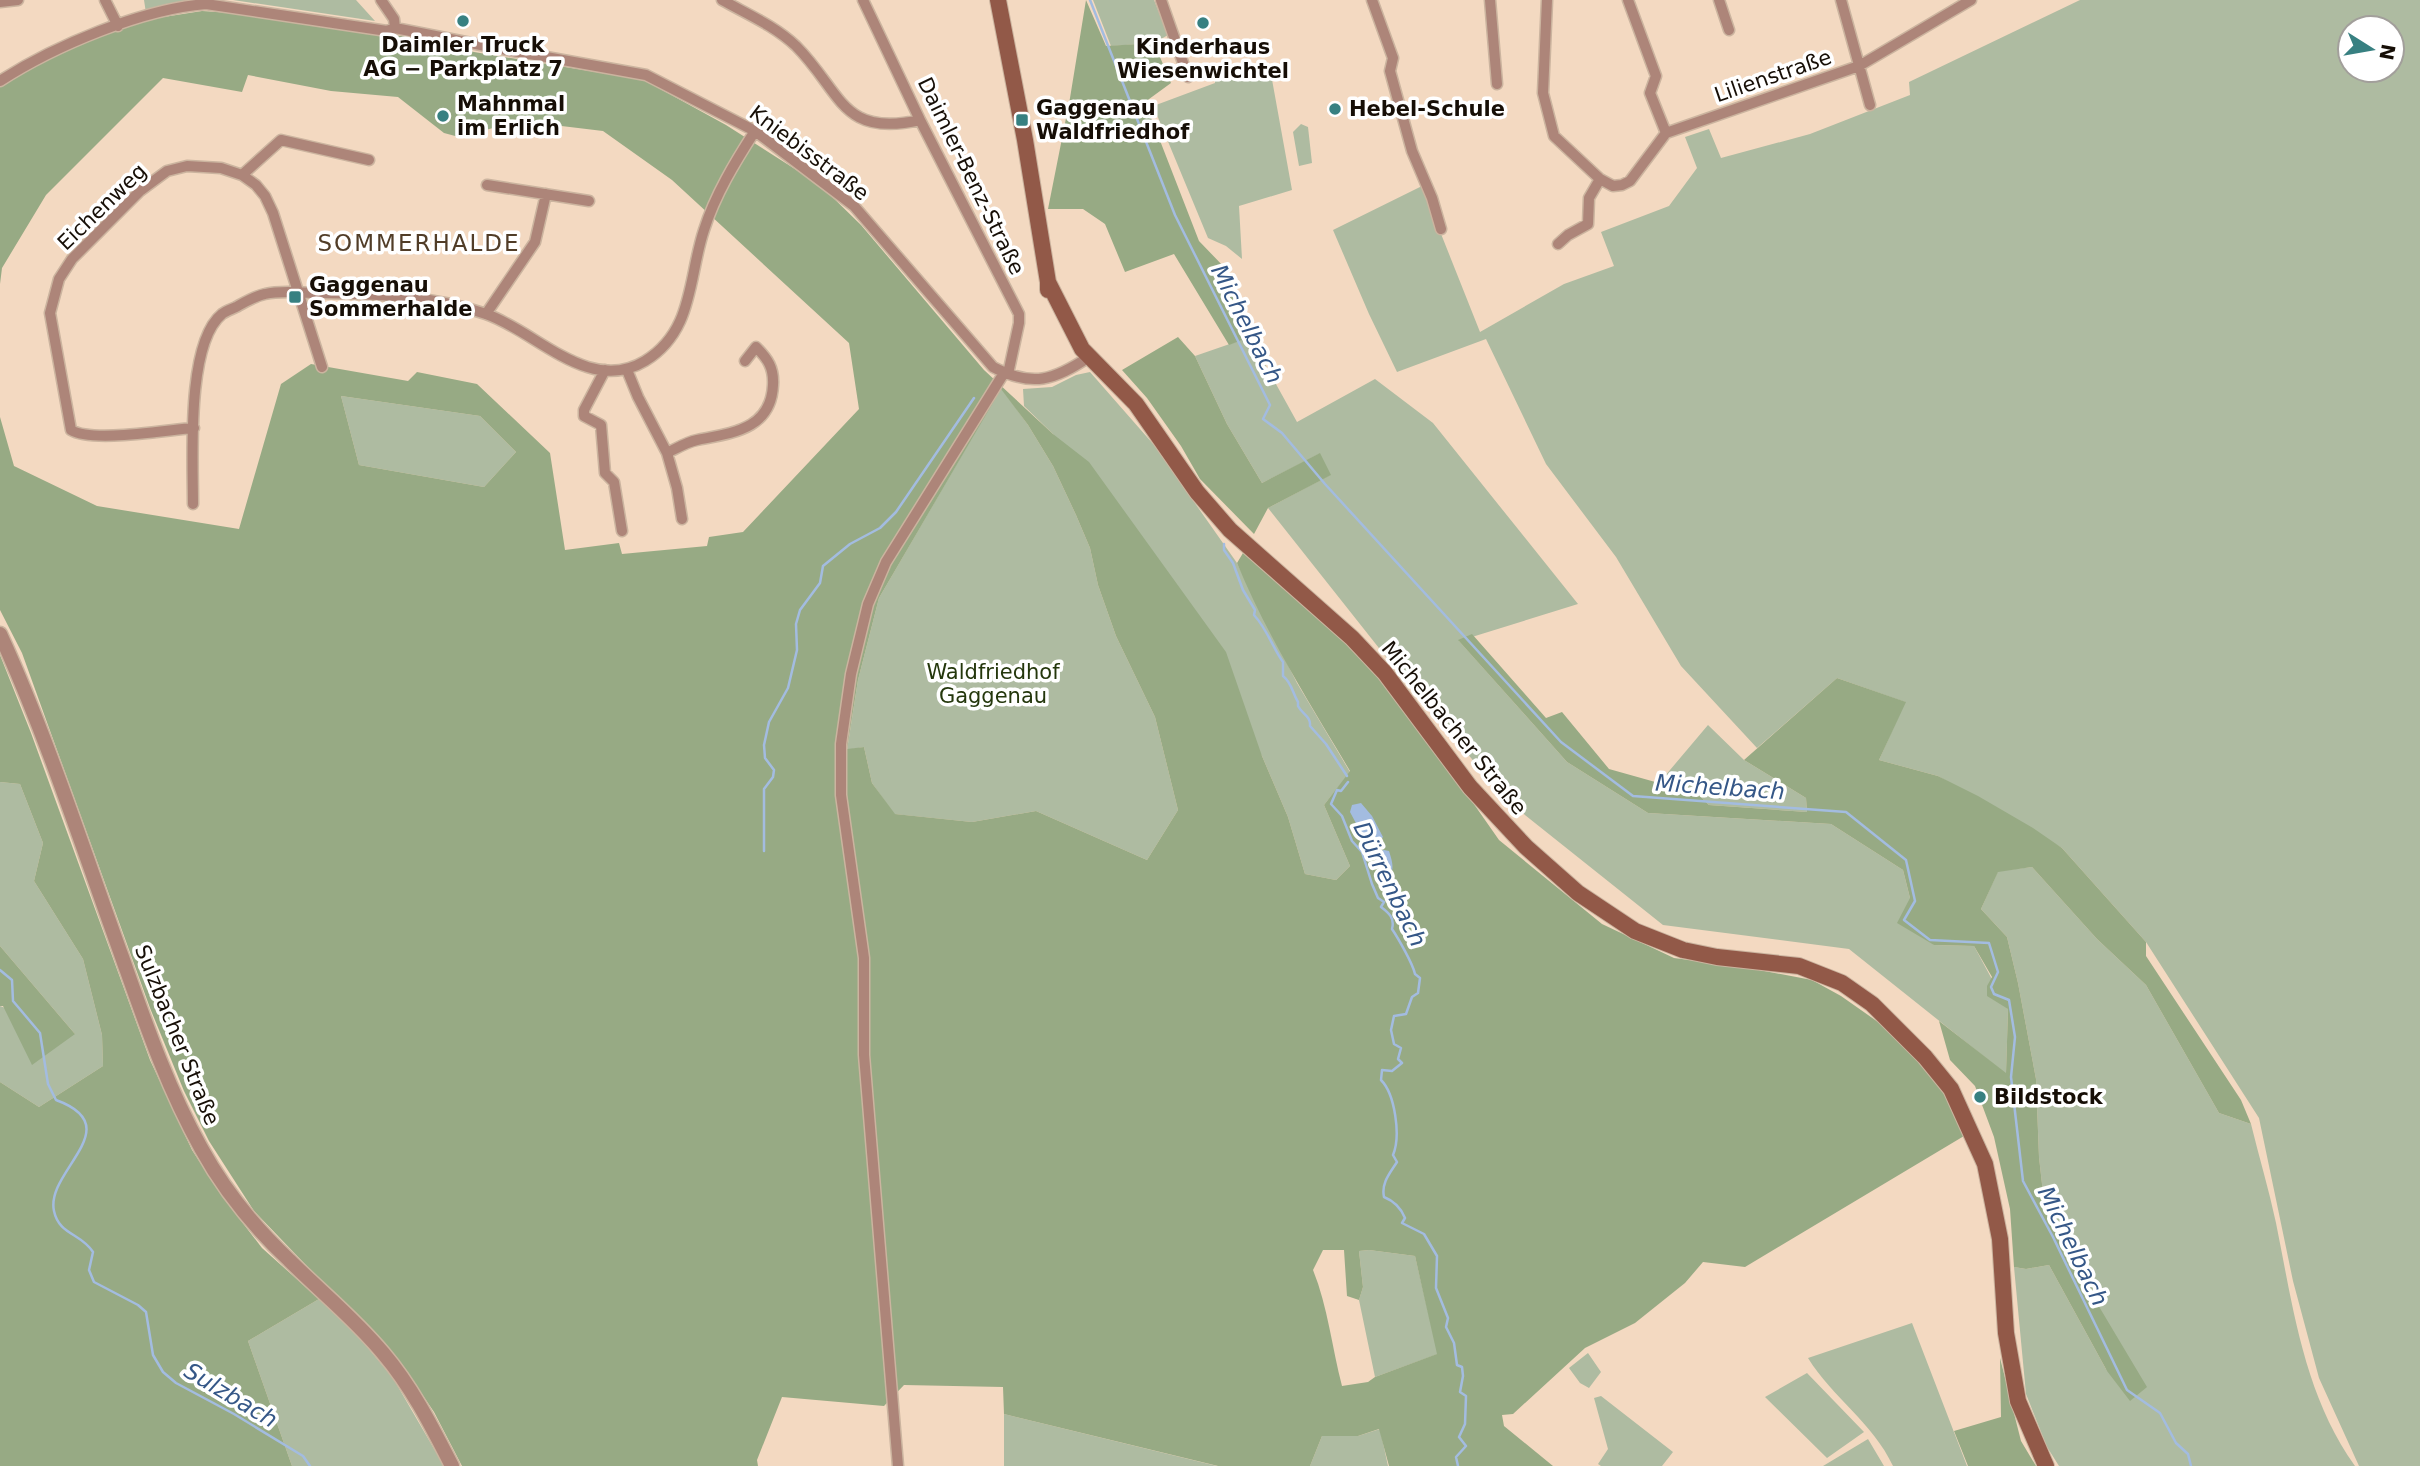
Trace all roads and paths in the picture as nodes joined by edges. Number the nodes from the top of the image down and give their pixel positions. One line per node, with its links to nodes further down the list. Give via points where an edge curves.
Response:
1 (18, 0): 15 (street)
2 (105, 0): 16 (street)
3 (381, 0): 17 (street)
4 (722, 0): 24 (street, via 793,44 859,118 891,125)
5 (863, 0): 24 (street, Daimler-Benz-Straße)
6 (998, 0): 37 (main road, Michelbacher Straße, via 1026,140 1047,300 1071,343)
7 (1161, 0): 20 (street)
8 (1372, 0): 33 (street, via 1393,58 1390,71 1412,151)
9 (1490, 0): 22 (street)
10 (1547, 0): 29 (street, via 1542,93 1555,136)
11 (1628, 0): 26 (street, via 1656,76 1650,93)
12 (1719, 0): 18 (street)
13 (1841, 0): 19 (street)
14 (1971, 0): 19 (street, Lilienstraße)
15 (0, 2)
16 (118, 26): 17 (street, Kniebisstraße, via 177,6 206,4 387,31); 21 (street, Kniebisstraße)
17 (395, 28): 25 (street, Kniebisstraße, via 646,75)
18 (1729, 30)
19 (1858, 66): 23 (street); 26 (street, Lilienstraße)
20 (1188, 77)
21 (0, 80)
22 (1497, 84)
23 (1870, 105)
24 (920, 120): 42 (street, Daimler-Benz-Straße, via 1019,314)
25 (755, 131): 41 (street, via 704,228 684,317 666,343); 42 (street, Kniebisstraße, via 854,206 983,358)
26 (1666, 133): 29 (street, via 1630,181 1613,186)
27 (369, 160): 28 (street, via 281,140)
28 (242, 175): 35 (street, via 265,197); 43 (street, Eichenweg, via 221,168 187,166 167,172 140,191 72,259 59,279 50,313 71,430 98,436)
29 (1600, 179): 34 (street, via 1589,198 1588,224)
30 (487, 185): 31 (street)
31 (546, 194): 32 (street); 36 (street, via 535,242)
32 (589, 201)
33 (1441, 229)
34 (1558, 244)
35 (299, 292): 36 (street, via 397,296); 39 (street); 43 (street, via 265,294 221,314 203,343)
36 (486, 314): 40 (street, via 570,360)
37 (1086, 353): 42 (street, via 1059,375 1046,379); 51 (main road, Michelbacher Straße, via 1136,404 1230,530 1352,638 1385,673 1470,787 1526,847 1578,893 1636,931 1683,950 1799,966 1842,983 1872,1004 1925,1057 1951,1089 1985,1164 2000,1239 2006,1333 2018,1401)
38 (745, 361): 44 (street, via 756,347 772,368 772,392 759,419 741,431 695,440)
39 (322, 367)
40 (605, 370): 41 (street); 47 (street, via 584,416 601,425 605,473 614,482)
41 (627, 370): 44 (street)
42 (1006, 373): 50 (street, Daimler-Benz-Straße, via 886,562 868,604 841,744 841,795 864,958 864,1055)
43 (194, 428): 45 (street)
44 (667, 453): 46 (street)
45 (193, 504)
46 (682, 519)
47 (622, 531)
48 (0, 634): 49 (street, Sulzbacher Straße, via 48,750 150,1037 201,1149 254,1225 384,1354 410,1390)
49 (452, 1466)
50 (898, 1466)
51 (2046, 1466)

